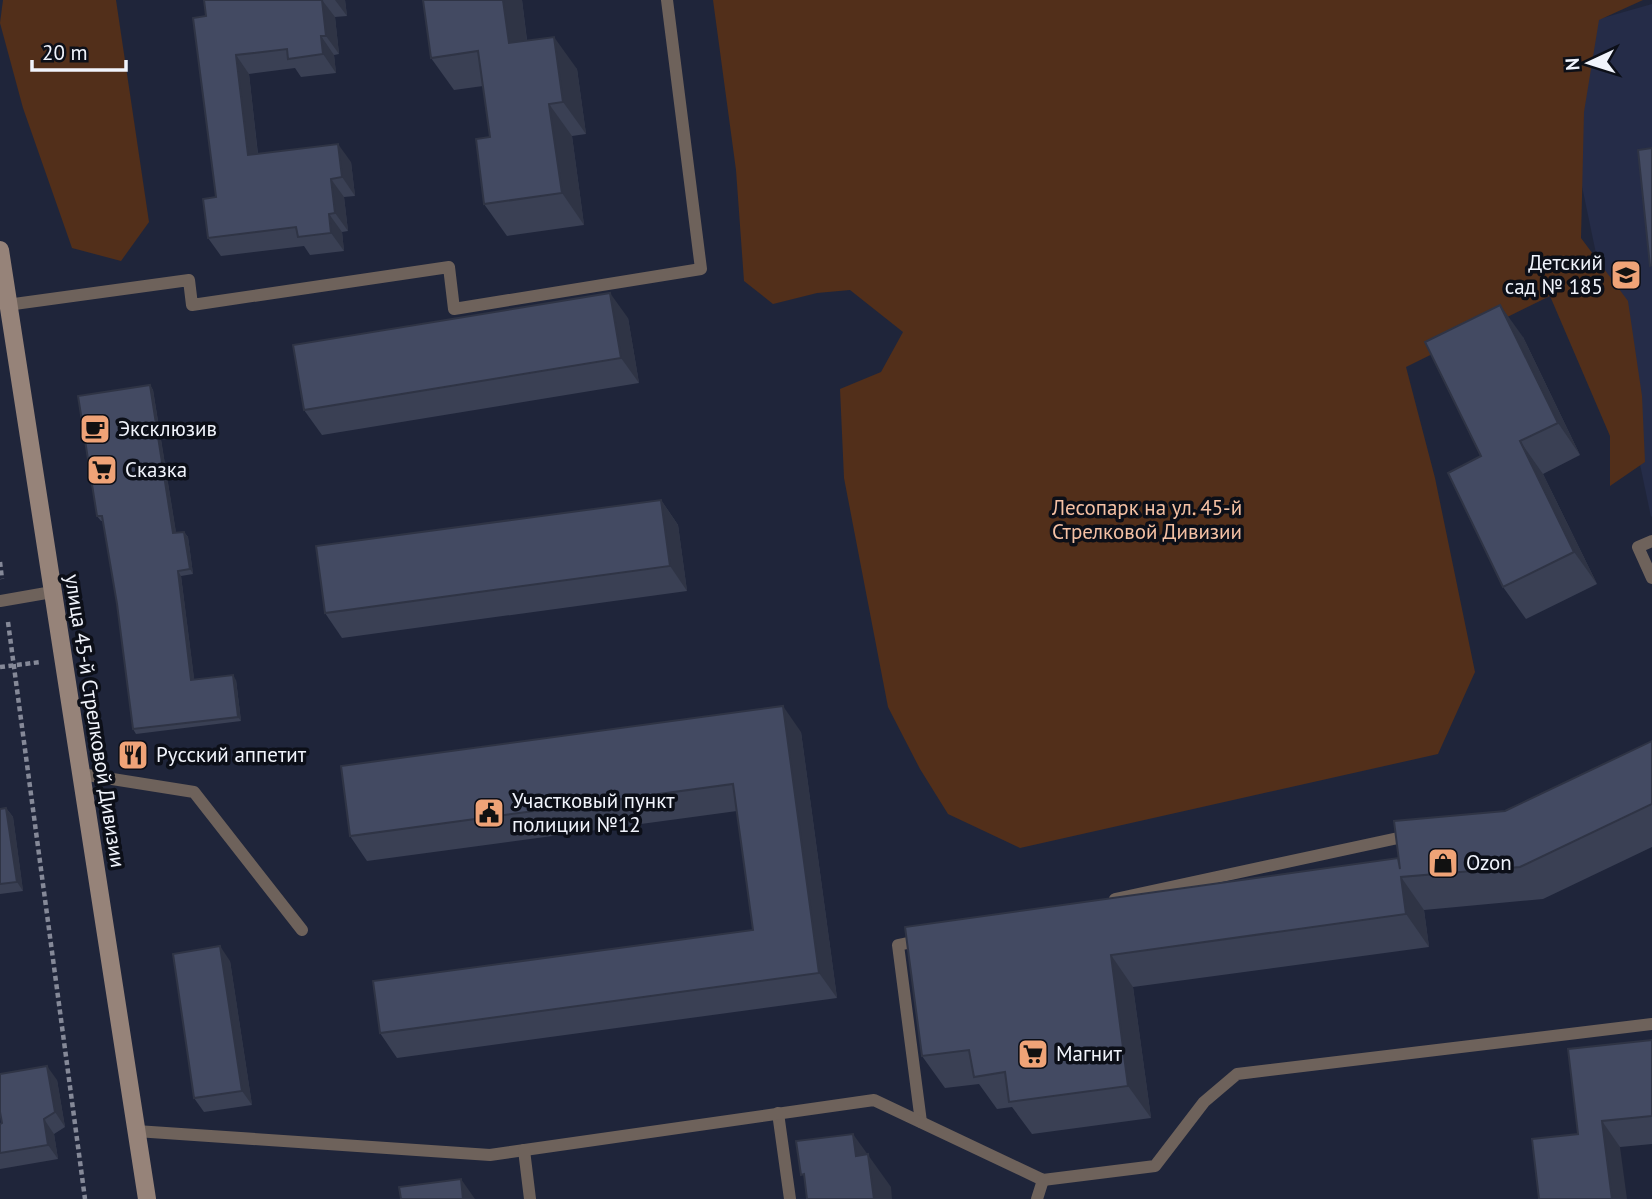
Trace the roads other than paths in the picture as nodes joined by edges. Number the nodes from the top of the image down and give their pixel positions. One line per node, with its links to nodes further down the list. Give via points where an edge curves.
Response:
1 (667, 0): 3 (lane, via 701,269 454,309 449,267 192,305 189,280)
2 (0, 250): 3 (main road, улица 45-й Стрелковой Дивизии)
3 (7, 305): 6 (main road, улица 45-й Стрелковой Дивизии)
4 (1652, 541): 5 (lane, via 1638,547)
5 (1652, 578)
6 (52, 592): 7 (lane); 8 (main road, улица 45-й Стрелковой Дивизии)
7 (2, 601)
8 (81, 774): 11 (lane, via 194,792); 16 (main road, улица 45-й Стрелковой Дивизии)
9 (1422, 832): 10 (lane)
10 (1100, 902)
11 (302, 930)
12 (939, 936): 15 (lane, via 898,945)
13 (1652, 1024): 18 (lane, via 1237,1073 1204,1102 1155,1166)
14 (778, 1114): 15 (lane, via 874,1100); 17 (lane); 21 (lane)
15 (921, 1122): 18 (lane)
16 (136, 1131): 17 (lane, via 490,1155); 19 (main road, улица 45-й Стрелковой Дивизии)
17 (524, 1150): 20 (lane)
18 (1043, 1180): 22 (lane)
19 (147, 1199)
20 (530, 1199)
21 (790, 1199)
22 (1038, 1199)

